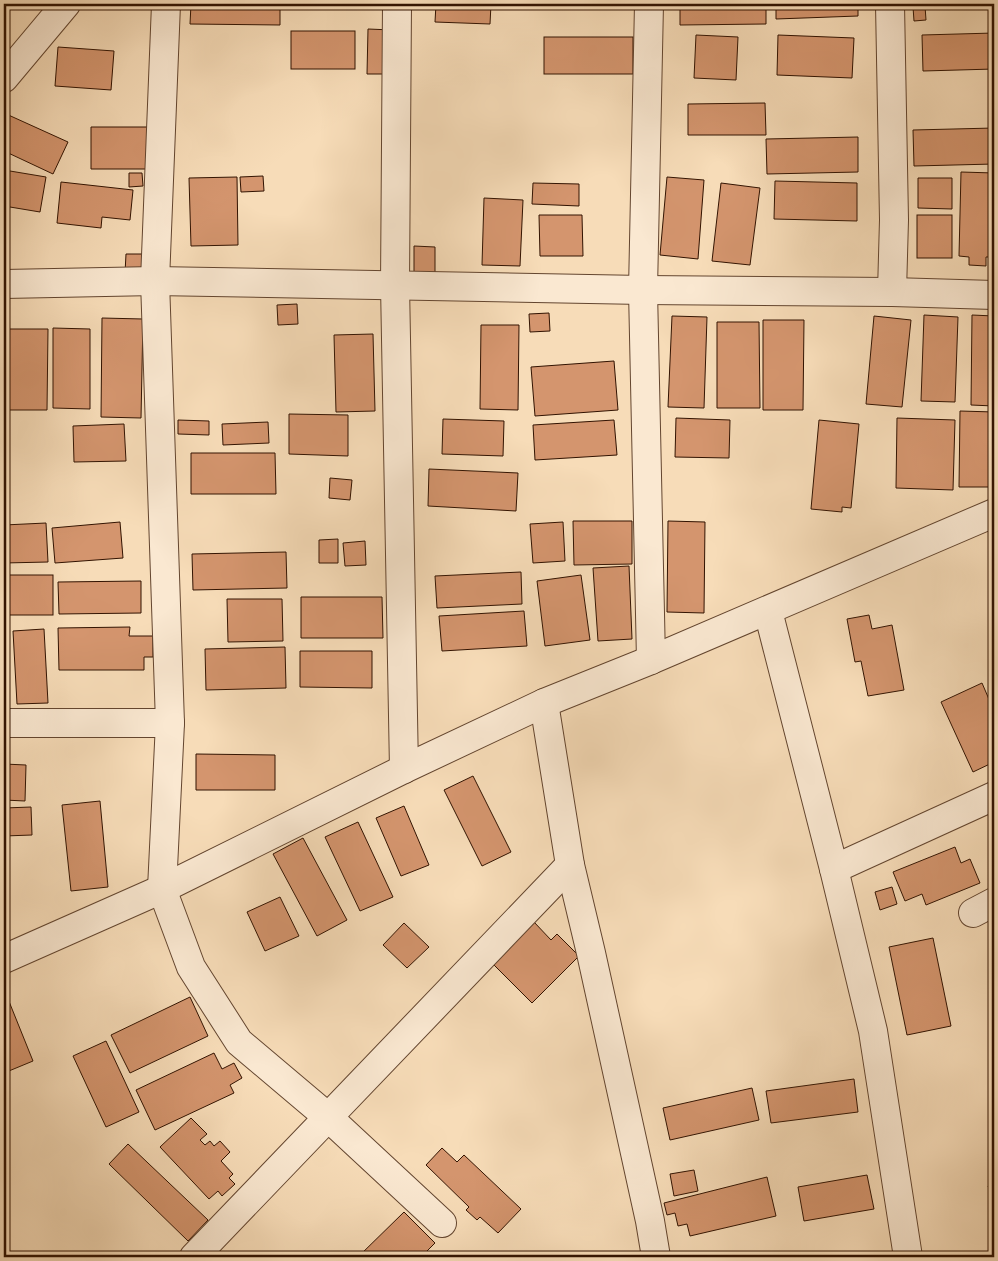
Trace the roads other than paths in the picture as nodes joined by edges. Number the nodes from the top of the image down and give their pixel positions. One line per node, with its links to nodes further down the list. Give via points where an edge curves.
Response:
1 (66, 4): 6 (street)
2 (166, 4): 7 (street)
3 (397, 4): 9 (street)
4 (649, 4): 10 (street)
5 (890, 4): 11 (street)
6 (4, 78)
7 (155, 281): 8 (street); 9 (street); 18 (street)
8 (4, 284)
9 (395, 285): 10 (street); 19 (street)
10 (643, 290): 11 (street); 15 (street)
11 (892, 292): 12 (street)
12 (994, 295)
13 (994, 513): 14 (street)
14 (768, 611): 15 (street); 22 (street)
15 (651, 660): 16 (street)
16 (544, 703): 19 (street); 21 (street)
17 (4, 722): 18 (street)
18 (170, 723): 23 (street)
19 (404, 769): 23 (street)
20 (994, 796): 22 (street)
21 (570, 865): 25 (street); 28 (street)
22 (834, 869): 29 (street, via 873,1030)
23 (162, 889): 24 (street); 25 (street, via 191,967 239,1042)
24 (4, 959)
25 (330, 1118): 26 (street); 27 (street)
26 (442, 1223)
27 (194, 1257)
28 (656, 1257)
29 (908, 1257)

